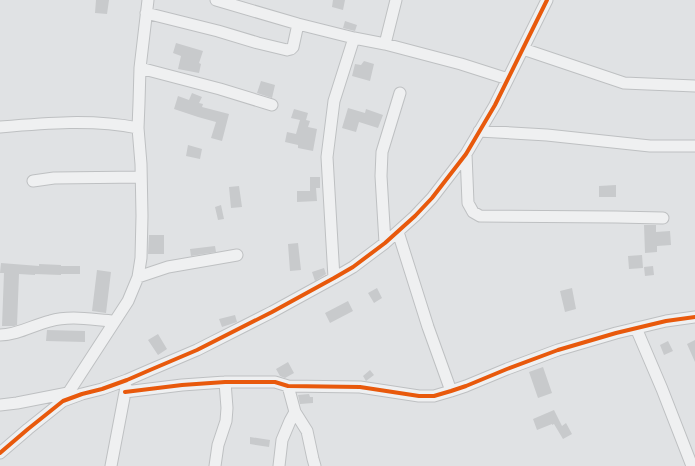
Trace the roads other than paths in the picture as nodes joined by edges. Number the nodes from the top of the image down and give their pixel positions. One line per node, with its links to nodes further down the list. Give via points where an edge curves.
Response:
1 (148, 0): 5 (street)
2 (216, 0): 6 (street)
3 (396, 0): 8 (street)
4 (547, 0): 9 (street)
5 (146, 13): 6 (street, via 287,50 293,47); 10 (street)
6 (298, 24): 7 (street)
7 (354, 38): 8 (street); 27 (street, via 334,102 327,157)
8 (384, 44): 11 (street)
9 (523, 49): 11 (street); 12 (street, via 624,84)
10 (140, 68): 14 (street); 16 (street)
11 (508, 79): 17 (street)
12 (695, 86)
13 (400, 93): 24 (street, via 382,152)
14 (272, 105)
15 (0, 127): 16 (street, via 95,122)
16 (138, 128): 20 (street)
17 (479, 131): 18 (street, via 650,146); 19 (street)
18 (695, 146)
19 (466, 154): 22 (street, via 468,203 473,212 480,216); 23 (street, via 432,198)
20 (141, 177): 21 (street, via 54,178); 26 (street, via 142,230)
21 (33, 181)
22 (663, 218)
23 (398, 232): 24 (street); 35 (street)
24 (385, 243): 27 (street)
25 (237, 255): 26 (street, via 168,267)
26 (138, 277): 29 (street, via 128,301)
27 (334, 278): 32 (street, via 197,350)
28 (695, 317): 30 (street)
29 (115, 321): 31 (street, via 66,318 20,332); 37 (street)
30 (636, 328): 35 (street, via 558,350); 45 (street)
31 (0, 335)
32 (127, 380): 36 (street); 37 (street)
33 (225, 382): 34 (street, via 275,382); 36 (street); 42 (street, via 226,421 218,445)
34 (288, 386): 35 (street, via 360,387 419,396 434,396); 39 (street)
35 (451, 391)
36 (125, 392): 41 (street)
37 (66, 397): 38 (street); 40 (street)
38 (0, 405)
39 (295, 412): 43 (street, via 282,440); 44 (street, via 307,431)
40 (0, 453)
41 (111, 466)
42 (215, 466)
43 (279, 466)
44 (316, 466)
45 (692, 466)

